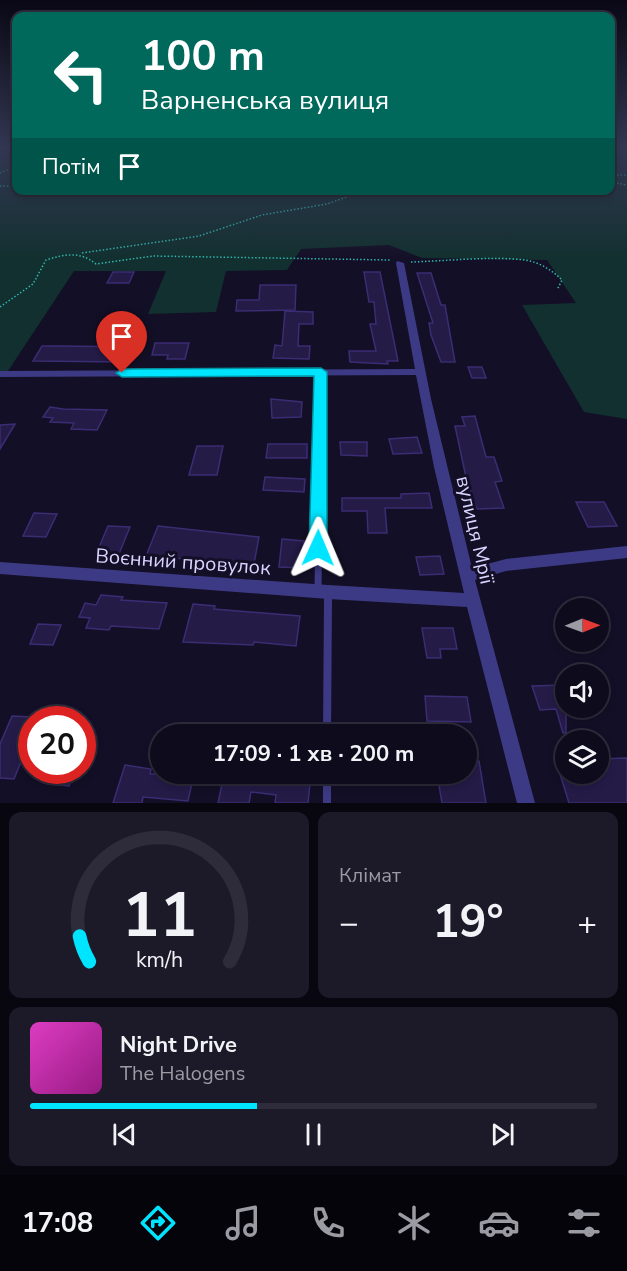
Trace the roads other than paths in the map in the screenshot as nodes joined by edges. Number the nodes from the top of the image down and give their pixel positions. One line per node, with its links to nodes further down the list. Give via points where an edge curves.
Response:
1 (400, 262): 3 (street, вулиця Мрії)
2 (321, 372): 3 (street); 4 (street); 8 (lane)
3 (418, 372): 7 (street, вулиця Мрії)
4 (0, 374)
5 (627, 552): 7 (street, via 506,565)
6 (0, 568): 8 (street, Воєнний провулок)
7 (467, 576): 9 (street, вулиця Мрії)
8 (323, 592): 9 (street, Воєнний провулок); 10 (lane)
9 (471, 600): 13 (street, вулиця Мрії)
10 (327, 724)
11 (327, 784): 12 (lane)
12 (327, 803)
13 (526, 803)

